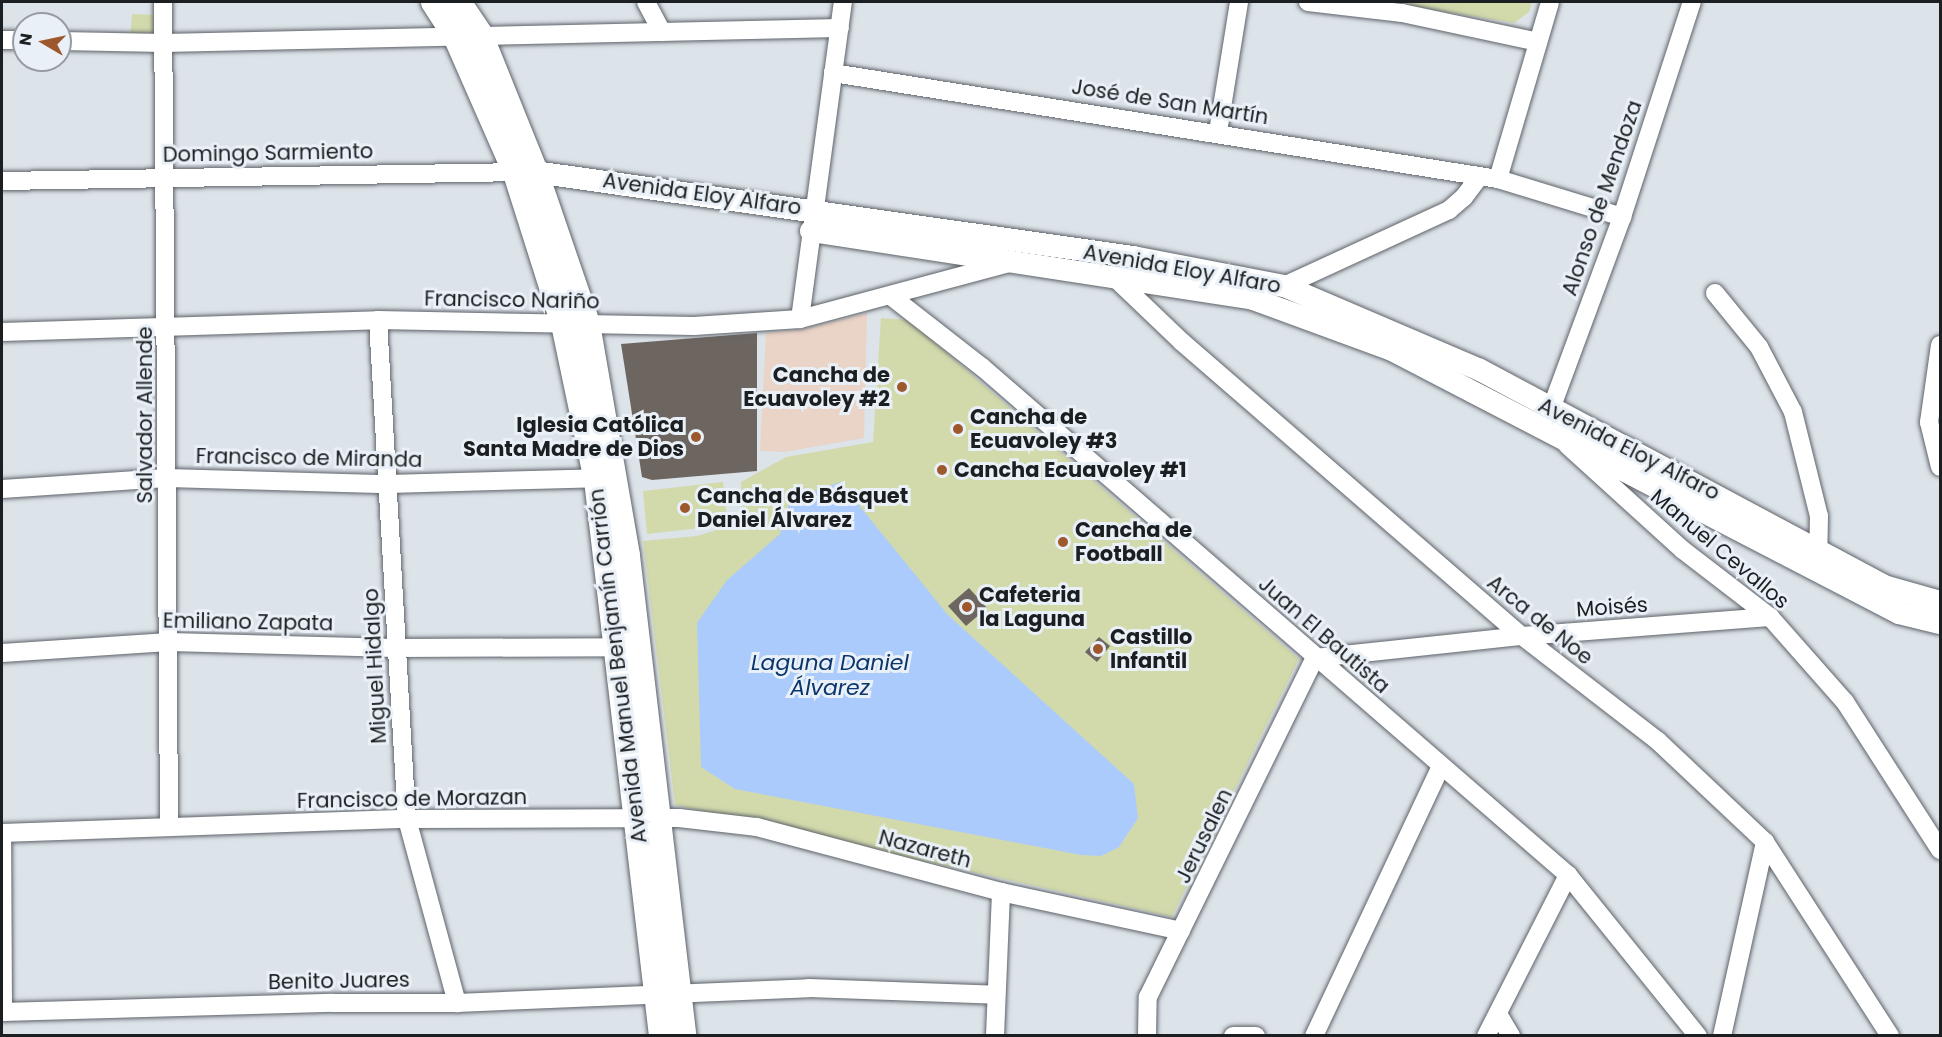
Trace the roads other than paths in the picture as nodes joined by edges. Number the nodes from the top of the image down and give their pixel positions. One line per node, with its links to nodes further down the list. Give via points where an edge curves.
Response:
1 (163, 2): 16 (street, Salvador Allende)
2 (434, 2): 13 (main road, Avenida Manuel Benjamín Carrión)
3 (458, 2): 13 (main road, Avenida Manuel Benjamín Carrión)
4 (646, 2): 12 (street)
5 (843, 2): 11 (street)
6 (1239, 2): 18 (street)
7 (1308, 2): 10 (street)
8 (1550, 2): 15 (street)
9 (1692, 2): 24 (street, Alonso de Mendoza)
10 (1399, 7): 15 (street)
11 (840, 28): 12 (street); 17 (street)
12 (662, 32): 13 (street)
13 (468, 35): 16 (street); 19 (main road, Avenida Manuel Benjamín Carrión)
14 (72, 41): 16 (street)
15 (1538, 42): 22 (street)
16 (164, 43): 20 (street, Salvador Allende)
17 (833, 72): 18 (street, José de San Martín); 25 (street)
18 (1218, 132): 21 (street, José de San Martín)
19 (525, 172): 20 (street, Domingo Sarmiento); 25 (street, Avenida Eloy Alfaro); 34 (main road, Avenida Manuel Benjamín Carrión)
20 (164, 176): 23 (street, Domingo Sarmiento); 35 (street, Salvador Allende)
21 (1480, 176): 22 (street, José de San Martín); 29 (street, via 1449,210)
22 (1498, 179): 24 (street, José de San Martín)
23 (2, 181)
24 (1622, 217): 38 (street, Alonso de Mendoza)
25 (813, 220): 26 (street, Avenida Eloy Alfaro); 27 (street, Avenida Eloy Alfaro); 32 (street)
26 (1058, 247): 27 (street, Francisco Nariño); 29 (street, Avenida Eloy Alfaro)
27 (1013, 262): 28 (street, Avenida Eloy Alfaro); 31 (street, Francisco Nariño)
28 (1116, 279): 40 (street, Avenida Eloy Alfaro, via 1253,299 1392,350); 50 (street, Arca de Noe, via 1182,342)
29 (1284, 286): 38 (street, Avenida Eloy Alfaro, via 1480,370)
30 (1716, 293): 46 (street, via 1759,347 1793,412 1819,516)
31 (892, 297): 32 (street, Francisco Nariño); 55 (street, Juan El Bautista, via 982,367)
32 (800, 319): 34 (street, Francisco Nariño, via 694,326)
33 (378, 320): 34 (street, Francisco Nariño); 35 (street, Francisco Nariño); 44 (street, Miguel Hidalgo)
34 (576, 324): 43 (main road, Avenida Manuel Benjamín Carrión)
35 (167, 325): 36 (street, Francisco Nariño); 42 (street, Salvador Allende)
36 (2, 332)
37 (1941, 345): 39 (street)
38 (1551, 409): 40 (street, Avenida Eloy Alfaro)
39 (1935, 423): 41 (street)
40 (1571, 430): 46 (street, Avenida Eloy Alfaro, via 1740,506); 48 (street, Manuel Cevallos, via 1572,452)
41 (1941, 467)
42 (167, 478): 44 (street, Francisco de Miranda); 45 (street, Francisco de Miranda); 51 (street, Salvador Allende)
43 (606, 478): 44 (street, Francisco de Miranda); 52 (main road, Avenida Manuel Benjamín Carrión)
44 (388, 484): 53 (street, Miguel Hidalgo)
45 (2, 489)
46 (1818, 561): 47 (street, Avenida Eloy Alfaro); 49 (street, Avenida Eloy Alfaro, via 1899,613)
47 (1941, 602)
48 (1770, 617): 50 (street, Moisés); 62 (street, Manuel Cevallos, via 1845,702)
49 (1941, 623)
50 (1522, 636): 55 (street, Moisés); 61 (street, Arca de Noe, via 1658,741)
51 (169, 642): 53 (street, Emiliano Zapata); 54 (street, Emiliano Zapata); 59 (street, Salvador Allende)
52 (628, 647): 53 (street, Emiliano Zapata); 57 (main road, Avenida Manuel Benjamín Carrión)
53 (395, 648): 58 (street, Miguel Hidalgo)
54 (2, 653)
55 (1315, 658): 56 (street, Juan El Bautista); 65 (street, Jerusalen)
56 (1441, 766): 63 (street, Juan El Bautista); 77 (street)
57 (646, 818): 58 (street, Francisco de Morazan); 64 (street, Nazareth, via 757,827); 66 (main road, Avenida Manuel Benjamín Carrión)
58 (407, 819): 59 (street, Francisco de Morazan); 68 (street, Miguel Hidalgo)
59 (169, 827): 60 (street, Francisco de Morazan)
60 (2, 832): 69 (street)
61 (1764, 842): 81 (street); 82 (street, Arca de Noe)
62 (1941, 850)
63 (1568, 875): 70 (street); 80 (street, Juan El Bautista)
64 (1001, 892): 65 (street, Nazareth); 67 (street)
65 (1181, 931): 74 (street, Jerusalen, via 1148,998)
66 (666, 994): 67 (street, Benito Juares, via 809,988); 68 (street, Benito Juares); 71 (main road, Avenida Manuel Benjamín Carrión); 72 (main road, Avenida Manuel Benjamín Carrión)
67 (996, 995): 73 (street)
68 (458, 1004): 69 (street, Benito Juares, via 333,1003)
69 (2, 1012)
70 (1498, 1014): 78 (street); 79 (street)
71 (662, 1035)
72 (683, 1035)
73 (995, 1035)
74 (1148, 1035)
75 (1233, 1035): 76 (street)
76 (1256, 1035)
77 (1314, 1035)
78 (1486, 1035)
79 (1511, 1035)
80 (1698, 1035)
81 (1722, 1035)
82 (1890, 1035)

